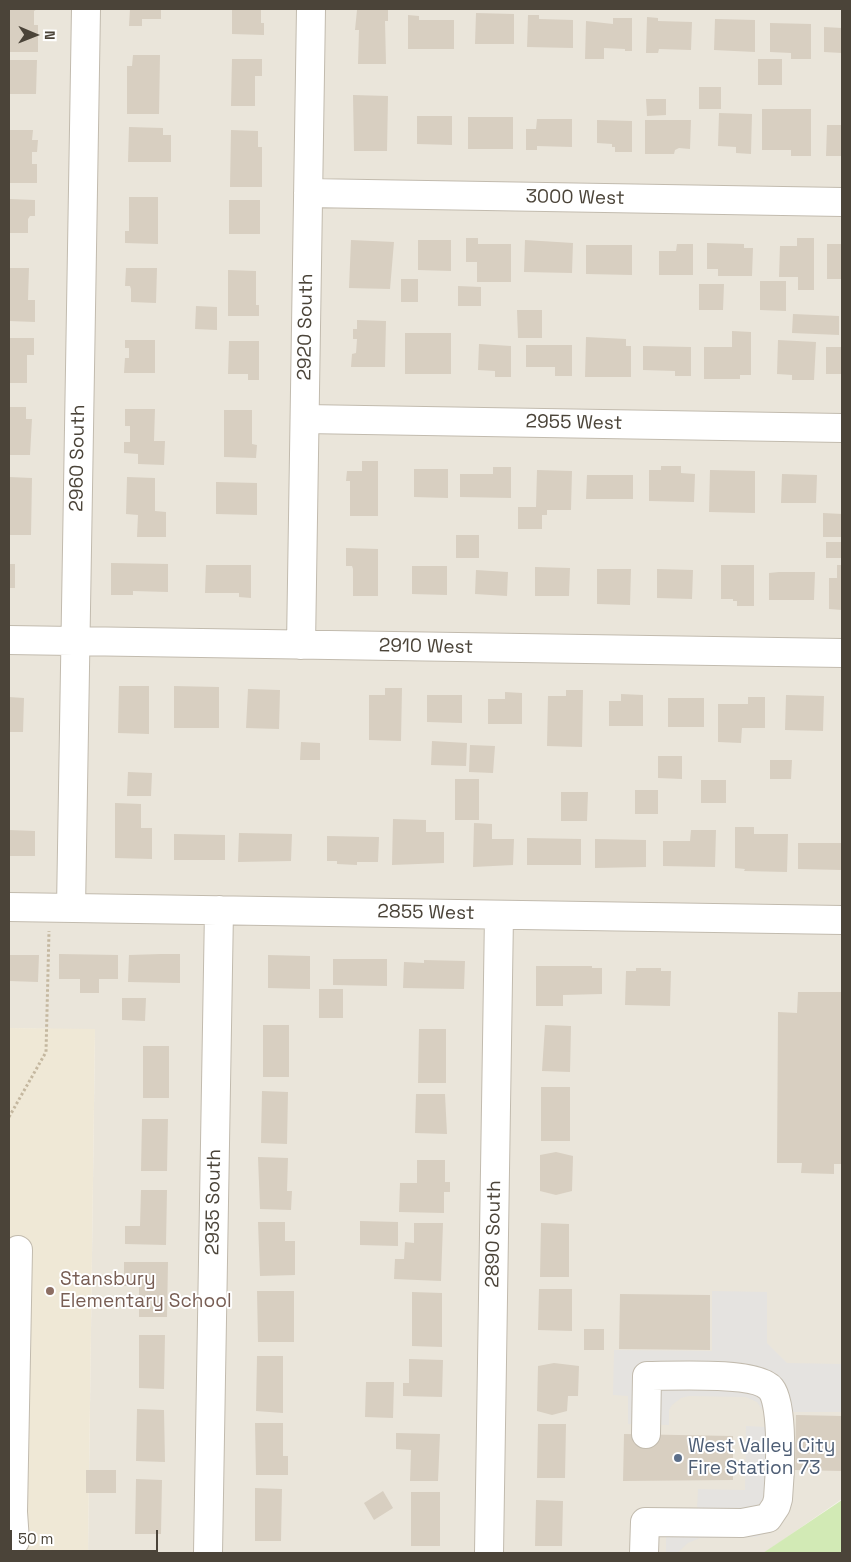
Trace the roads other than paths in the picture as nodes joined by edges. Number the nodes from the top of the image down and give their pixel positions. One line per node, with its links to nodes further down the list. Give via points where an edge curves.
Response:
1 (86, 9): 8 (street, 2960 South)
2 (311, 9): 3 (street, 2920 South)
3 (308, 193): 4 (street, 3000 West); 5 (street, 2920 South)
4 (842, 202)
5 (305, 419): 6 (street, 2955 West); 9 (street, 2920 South)
6 (842, 428)
7 (9, 640): 8 (street, 2910 West)
8 (75, 641): 9 (street, 2910 West); 12 (street, 2960 South)
9 (302, 644): 10 (street, 2910 West)
10 (842, 653)
11 (9, 907): 12 (street, 2855 West)
12 (71, 908): 13 (street, 2855 West)
13 (218, 910): 14 (street, 2855 West); 19 (street, 2935 South)
14 (499, 914): 15 (street, 2855 West); 20 (street, 2890 South)
15 (842, 920)
16 (18, 1250): 18 (street)
17 (646, 1434): 21 (street, via 647,1376 749,1378 771,1388 778,1404 778,1499 768,1518 742,1523 645,1522)
18 (13, 1544)
19 (208, 1553)
20 (489, 1553)
21 (644, 1553)

